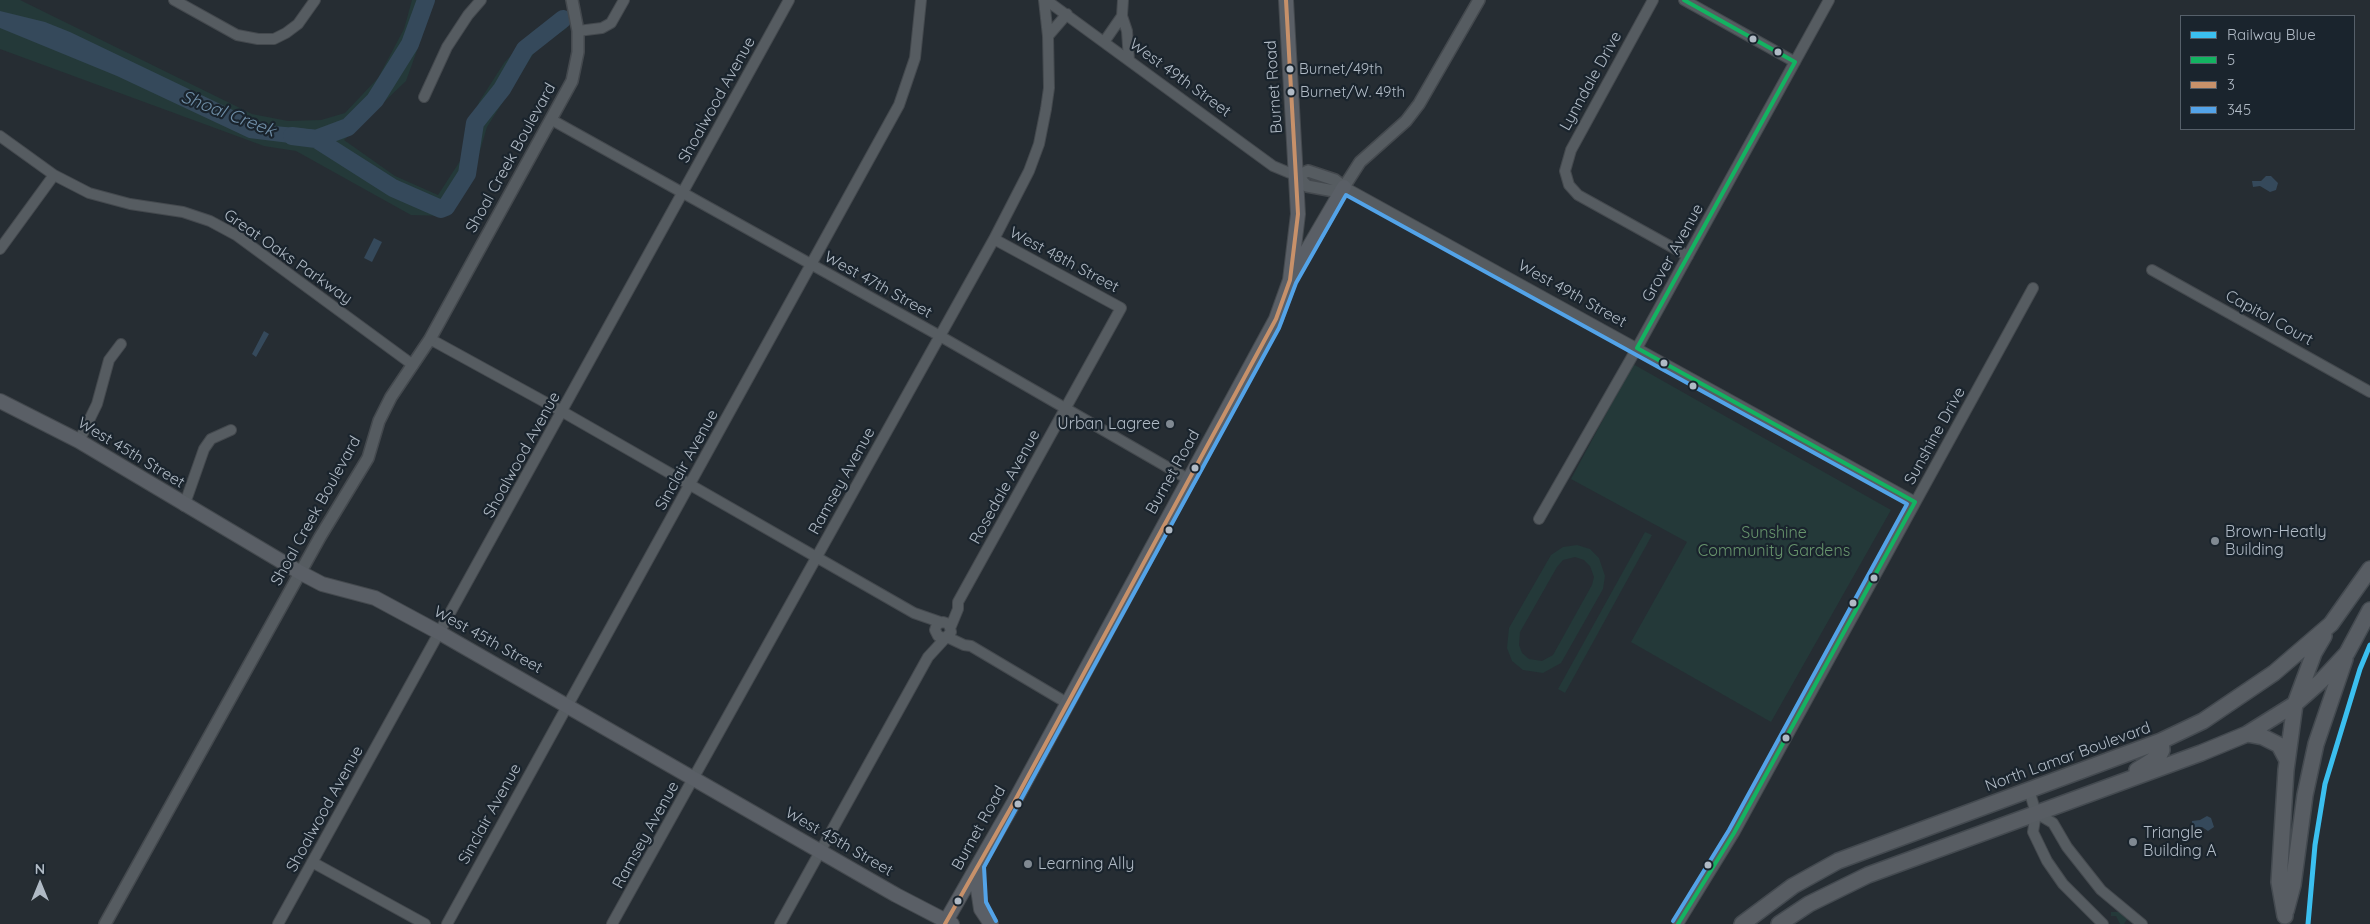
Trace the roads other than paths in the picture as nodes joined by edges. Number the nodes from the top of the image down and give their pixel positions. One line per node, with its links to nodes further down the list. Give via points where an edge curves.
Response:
1 (174, 0): 2 (street, via 236,36 258,39 274,39 298,24)
2 (316, 0)
3 (481, 0): 22 (street, via 447,47)
4 (572, 0): 17 (street, Shoal Creek Boulevard)
5 (624, 0): 17 (street, via 611,22 602,28)
6 (789, 0): 28 (street, Shoalwood Avenue)
7 (921, 0): 32 (street, Sinclair Avenue, via 918,41 905,91)
8 (1045, 0): 15 (street, West 49th Street); 18 (street, Ramsey Avenue)
9 (1123, 0): 16 (street)
10 (1286, 0): 26 (main road, Burnet Road)
11 (1479, 0): 27 (street, via 1419,104 1406,121 1360,162)
12 (1653, 0): 31 (street, Lynndale Drive, via 1567,157 1567,178 1578,195)
13 (1684, 0): 21 (street)
14 (1830, 0): 21 (street, Grover Avenue)
15 (1067, 14): 18 (street); 19 (street, West 49th Street)
16 (1122, 16): 19 (street); 20 (street, via 1127,31)
17 (578, 31): 23 (street, Shoal Creek Boulevard, via 572,81)
18 (1048, 36): 29 (street, Ramsey Avenue, via 1049,88 1039,144 1029,171)
19 (1104, 42): 20 (street, West 49th Street)
20 (1129, 60): 26 (street, West 49th Street, via 1273,166)
21 (1795, 62): 31 (street, Grover Avenue)
22 (424, 97)
23 (552, 120): 28 (street, West 47th Street); 38 (street, Shoal Creek Boulevard)
24 (0, 136): 25 (street, Great Oaks Parkway)
25 (54, 175): 30 (street); 41 (street, Great Oaks Parkway, via 88,193 130,204 183,212 210,221 236,235)
26 (1297, 176): 27 (street, West 49th Street, via 1308,171 1335,180); 34 (main road, Burnet Road, via 1297,236)
27 (1344, 187): 34 (main road); 40 (street, West 49th Street)
28 (683, 192): 32 (street, West 47th Street); 45 (street, Shoalwood Avenue)
29 (994, 239): 36 (street, West 48th Street); 37 (street, Ramsey Avenue)
30 (0, 249)
31 (1688, 256): 40 (street, Grover Avenue)
32 (812, 265): 37 (street, West 47th Street); 49 (street, Sinclair Avenue)
33 (2152, 270): 42 (street, Capitol Court)
34 (1290, 280): 48 (main road, Burnet Road, via 1274,324)
35 (2034, 288): 50 (street, Sunshine Drive)
36 (1121, 308): 44 (street, Rosedale Avenue)
37 (940, 336): 44 (street, West 47th Street); 53 (street, Ramsey Avenue)
38 (430, 339): 41 (street, Shoal Creek Boulevard); 45 (street)
39 (120, 344): 47 (street, via 109,360 97,404)
40 (1637, 348): 50 (street, West 49th Street); 52 (street, Grover Avenue)
41 (413, 364): 55 (street, Shoal Creek Boulevard, via 382,413 368,458)
42 (2370, 392)
43 (0, 401): 47 (main road, West 45th Street)
44 (1064, 410): 48 (street, West 47th Street); 58 (street, Rosedale Avenue, via 958,602 952,606)
45 (563, 412): 49 (street); 59 (street, Shoalwood Avenue)
46 (231, 430): 51 (street, via 211,439)
47 (79, 441): 51 (main road, West 45th Street)
48 (1188, 479): 61 (main road, Burnet Road)
49 (691, 484): 53 (street); 63 (street, Sinclair Avenue)
50 (1915, 502): 76 (street, Sunshine Drive, via 1734,833)
51 (184, 506): 55 (main road, West 45th Street)
52 (1539, 518)
53 (816, 557): 58 (street, via 914,613 920,620); 67 (street, Ramsey Avenue)
54 (2370, 569): 57 (main road, North Lamar Boulevard)
55 (301, 573): 59 (main road, West 45th Street, via 322,584 375,598); 79 (street, Shoal Creek Boulevard)
56 (2370, 610): 60 (main road)
57 (2331, 624): 62 (main road, via 2314,653); 65 (main road, North Lamar Boulevard, via 2274,674 2238,700 2204,721)
58 (943, 630): 61 (street, via 967,639 971,646); 71 (street, Rosedale Avenue, via 934,653 928,657)
59 (440, 633): 63 (main road, West 45th Street); 72 (street, Shoalwood Avenue)
60 (2347, 653): 62 (main road); 77 (main road, via 2316,744 2305,795 2294,885)
61 (1067, 703): 73 (main road, Burnet Road)
62 (2295, 704): 64 (main road); 66 (main road)
63 (567, 705): 67 (main road, West 45th Street); 82 (street, Sinclair Avenue)
64 (2247, 734): 66 (main road, via 2279,745); 68 (main road)
65 (2161, 741): 68 (main road, via 2159,756); 69 (main road, North Lamar Boulevard)
66 (2287, 760): 77 (main road, via 2279,882)
67 (694, 778): 71 (main road, West 45th Street); 83 (street, Ramsey Avenue)
68 (2110, 786): 70 (main road)
69 (2029, 790): 70 (street); 74 (main road, North Lamar Boulevard, via 1874,846)
70 (2036, 813): 75 (main road, via 1909,858); 90 (street, via 2033,832 2047,861 2063,884); 91 (street, via 2053,823 2067,847 2101,890)
71 (820, 851): 78 (main road, West 45th Street); 84 (street, Rosedale Avenue)
72 (312, 862): 80 (street, Shoalwood Avenue); 81 (street)
73 (978, 866): 78 (main road, Burnet Road); 85 (main road, via 980,904)
74 (1814, 875): 75 (main road); 88 (main road, North Lamar Boulevard)
75 (1824, 896): 89 (main road)
76 (1686, 912): 86 (street, Sunshine Drive); 87 (street, Sunshine Drive)
77 (2284, 920)
78 (947, 923)
79 (105, 924)
80 (278, 924)
81 (424, 924)
82 (447, 924)
83 (612, 924)
84 (780, 924)
85 (990, 924)
86 (1678, 924)
87 (1682, 924)
88 (1742, 924)
89 (1779, 924)
90 (2103, 924)
91 (2142, 924)

